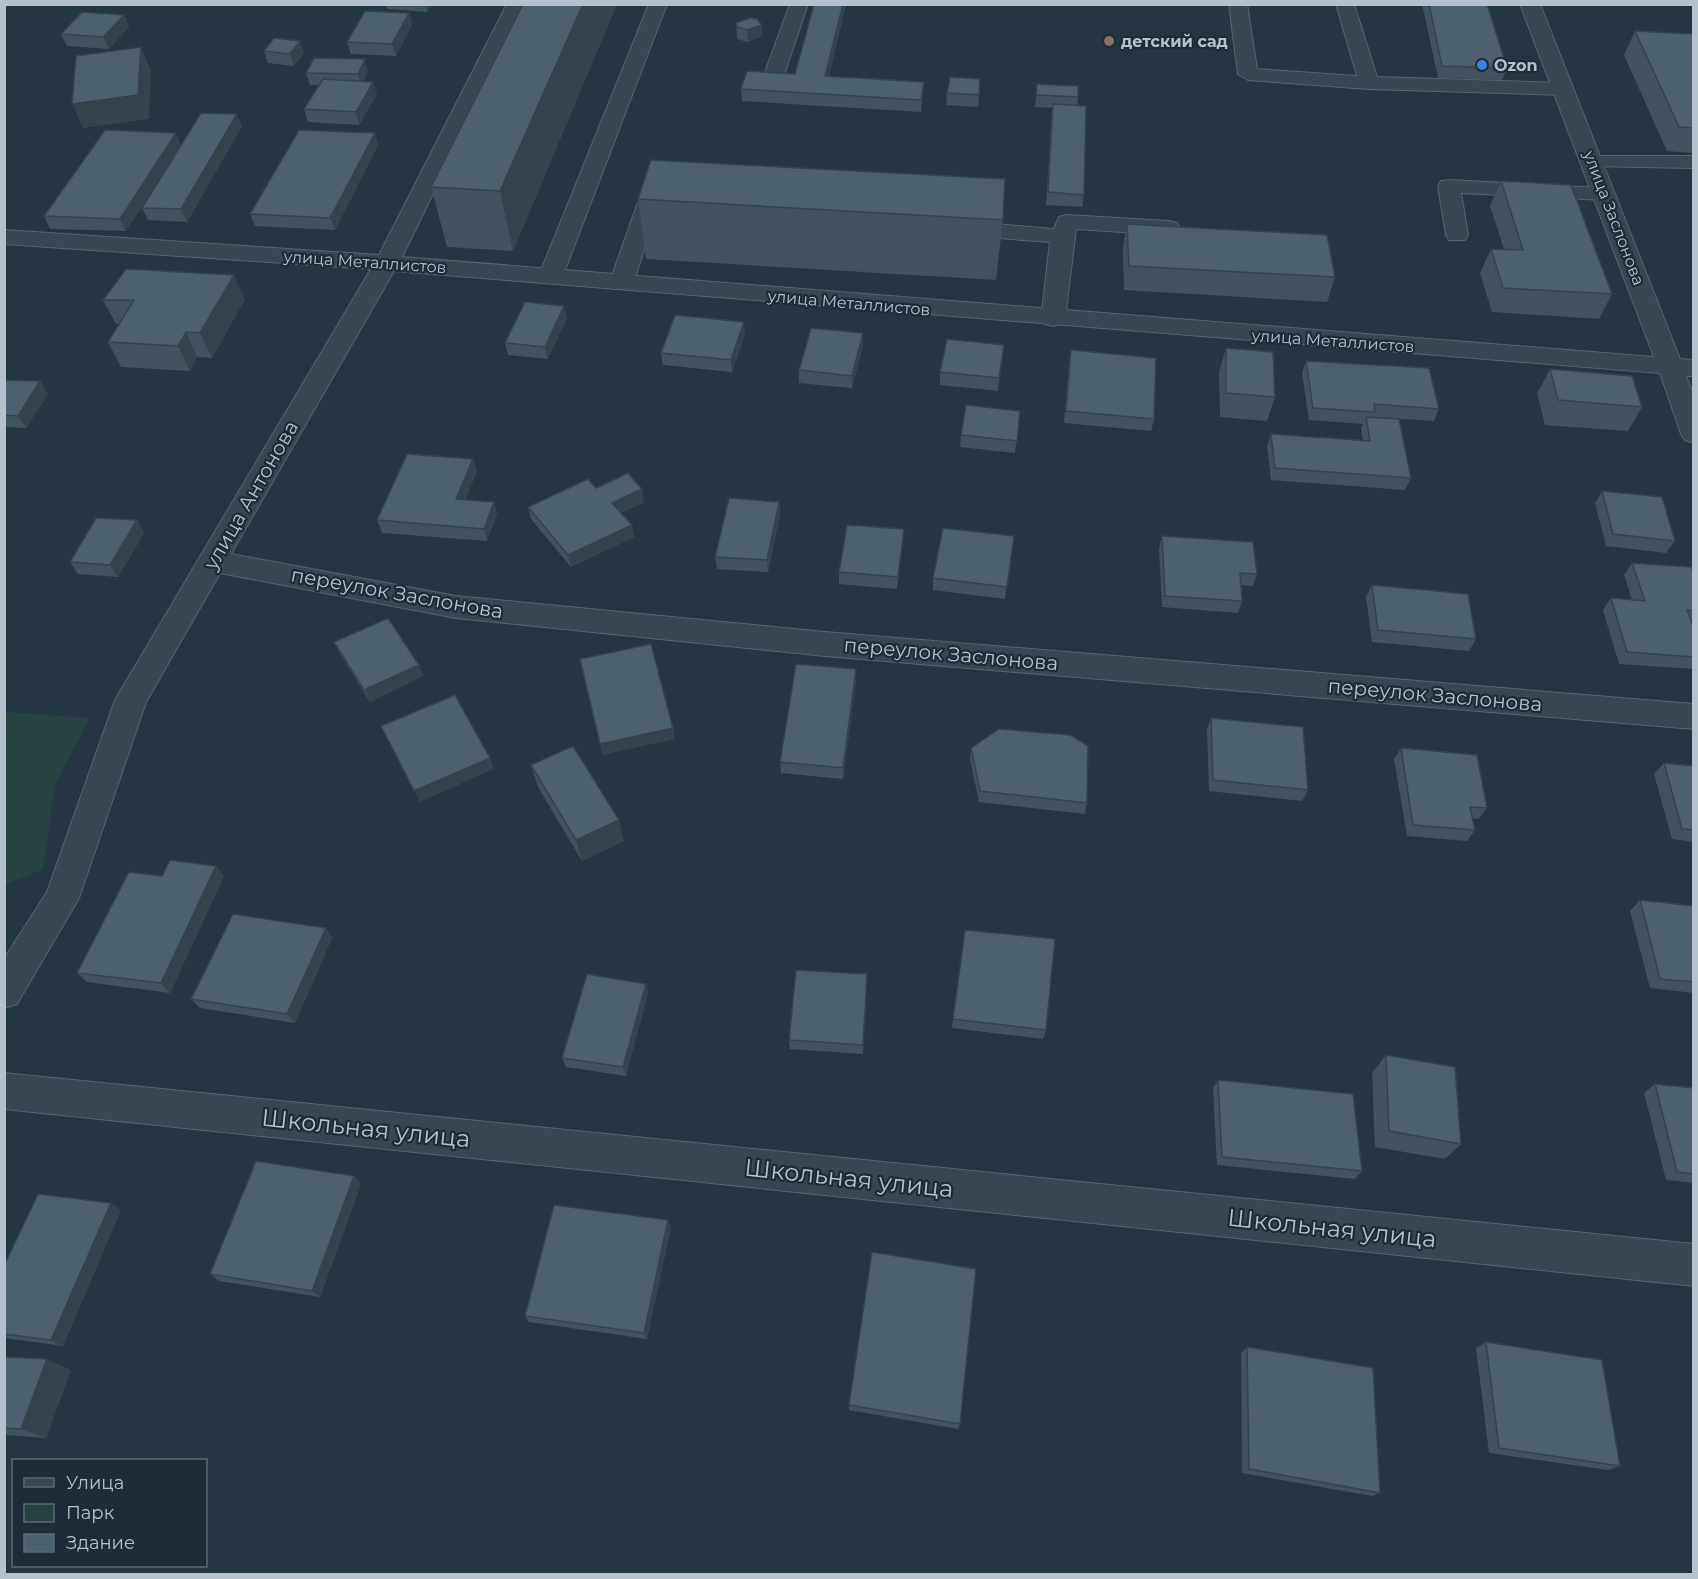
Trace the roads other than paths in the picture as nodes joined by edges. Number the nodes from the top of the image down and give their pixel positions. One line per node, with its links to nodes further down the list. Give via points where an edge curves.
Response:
1 (517, 4): 19 (street, улица Антонова)
2 (658, 4): 20 (lane)
3 (799, 4): 7 (lane)
4 (1238, 4): 8 (lane, via 1248,74)
5 (1345, 4): 8 (lane)
6 (1530, 4): 9 (street, улица Заслонова)
7 (774, 75)
8 (1369, 82): 9 (lane)
9 (1563, 89): 10 (street, улица Заслонова)
10 (1592, 162): 11 (lane); 12 (street, улица Заслонова)
11 (1694, 162)
12 (1603, 194): 16 (lane, via 1449,186); 23 (street, улица Заслонова)
13 (695, 209): 21 (lane, via 648,205)
14 (932, 226): 17 (lane)
15 (1196, 229): 17 (lane, via 1067,222)
16 (1456, 235)
17 (1062, 236): 22 (lane)
18 (4, 237): 19 (street, улица Металлистов)
19 (387, 263): 20 (street, улица Металлистов); 26 (street, улица Антонова)
20 (550, 278): 21 (street, улица Металлистов)
21 (621, 284): 22 (street, улица Металлистов)
22 (1053, 319): 23 (street, улица Металлистов)
23 (1669, 367): 24 (street, улица Металлистов); 25 (street, улица Заслонова)
24 (1694, 368)
25 (1694, 434)
26 (212, 561): 27 (street, переулок Заслонова, via 456,608 825,644); 28 (street, улица Антонова, via 131,700 62,898)
27 (1694, 717)
28 (4, 993)
29 (4, 1091): 30 (street, Школьная улица)
30 (1694, 1265)

